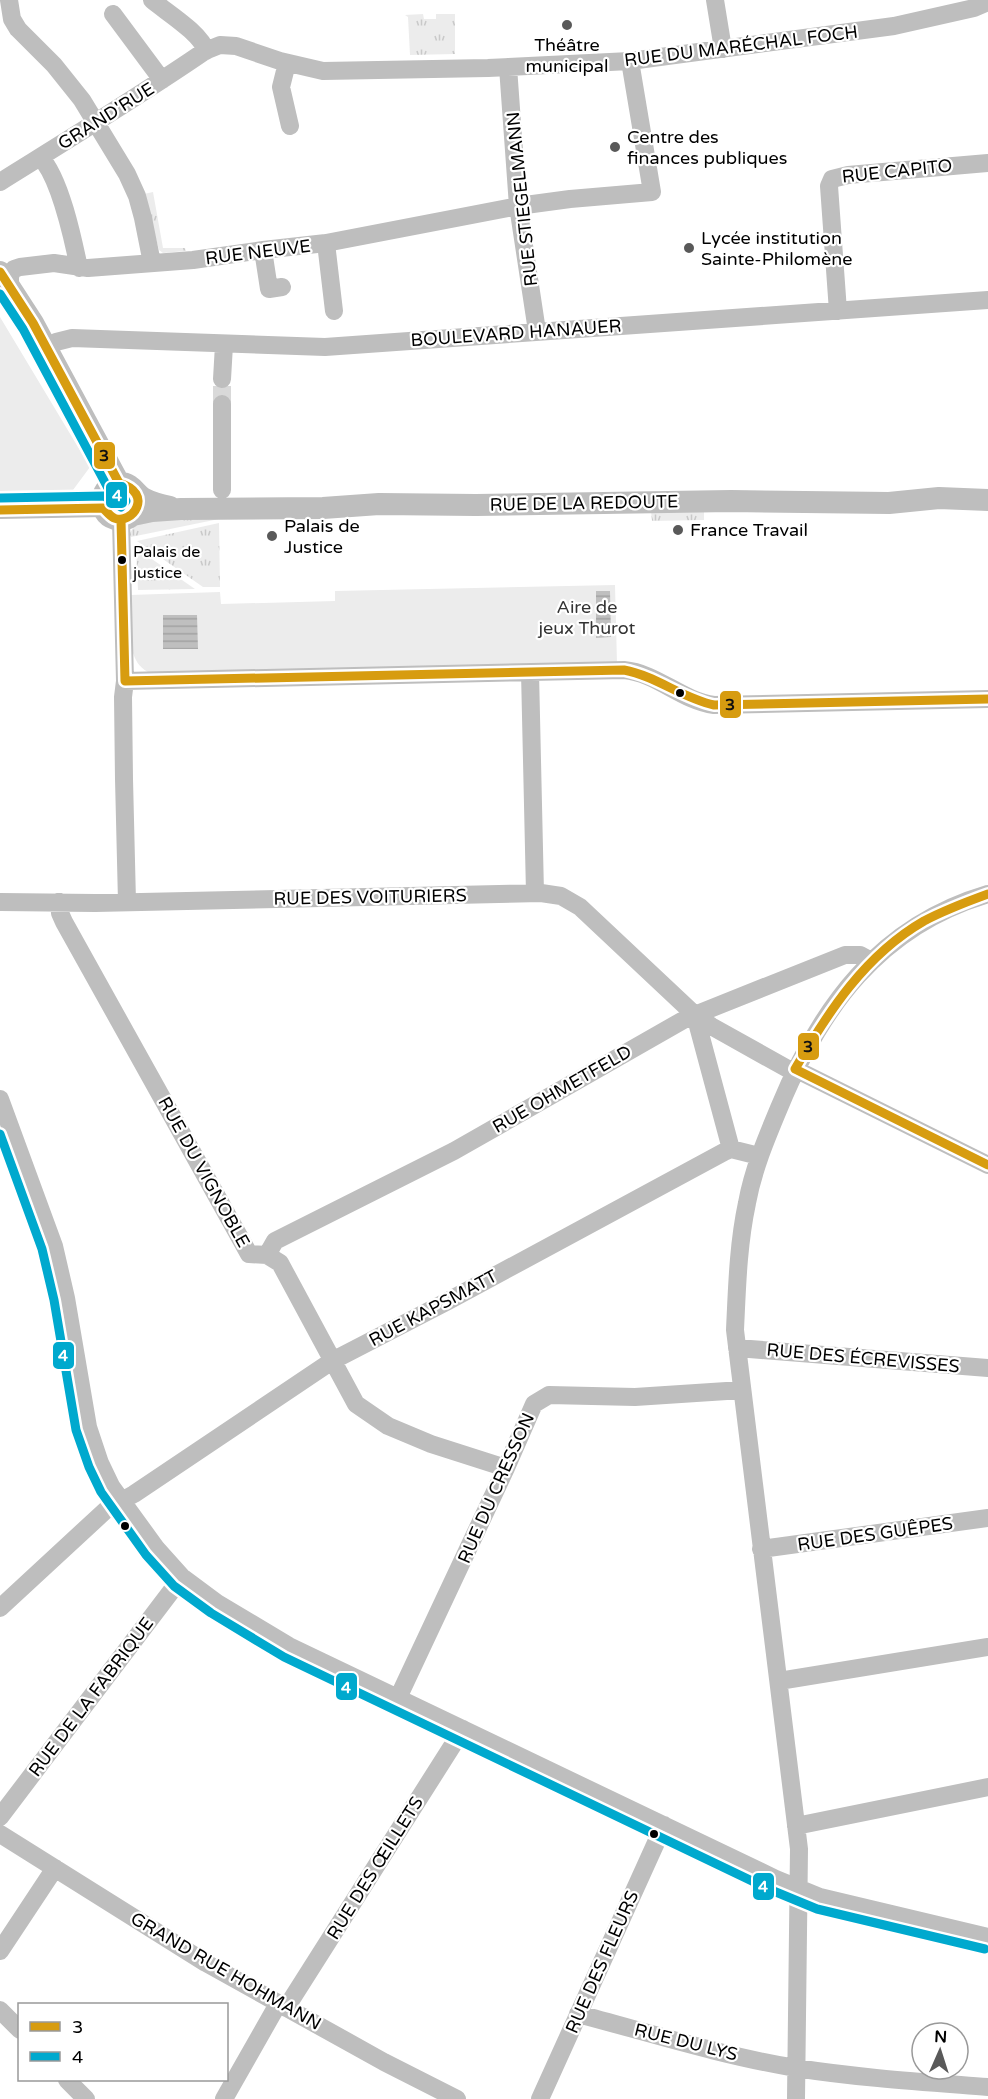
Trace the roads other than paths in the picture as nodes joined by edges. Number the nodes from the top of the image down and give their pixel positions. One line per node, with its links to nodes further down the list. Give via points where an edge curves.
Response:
1 (9, 0): 14 (street, via 18,29 69,83)
2 (152, 0): 8 (street)
3 (715, 0): 9 (street)
4 (988, 2): 7 (street, RUE DU MARÉCHAL FOCH, via 974,9)
5 (112, 14): 13 (street)
6 (988, 17): 7 (street, RUE DU MARÉCHAL FOCH, via 933,24)
7 (915, 22): 9 (street, RUE DU MARÉCHAL FOCH)
8 (209, 49): 12 (street, RUE DU MARÉCHAL FOCH, via 236,46); 13 (street, GRAND'RUE)
9 (723, 49): 11 (street, RUE DU MARÉCHAL FOCH)
10 (517, 61): 11 (street, RUE DU MARÉCHAL FOCH); 12 (street, RUE DU MARÉCHAL FOCH, via 323,71); 19 (street, RUE STIEGELMANN)
11 (630, 61): 19 (street, RUE NEUVE, via 652,192)
12 (287, 63): 15 (street, via 281,87)
13 (162, 80): 14 (street, GRAND'RUE)
14 (97, 122): 16 (street, GRAND'RUE); 22 (street, via 137,196)
15 (290, 126)
16 (40, 157): 18 (street, GRAND'RUE); 23 (street, via 63,203)
17 (988, 164): 28 (street, RUE CAPITO, via 832,178 829,186)
18 (0, 182)
19 (518, 206): 20 (street, RUE NEUVE); 29 (street, RUE STIEGELMANN)
20 (326, 243): 21 (street, RUE NEUVE); 27 (street)
21 (263, 250): 22 (street, RUE NEUVE); 25 (street, via 269,289)
22 (152, 263): 23 (street, RUE NEUVE)
23 (79, 268): 24 (street, RUE NEUVE, via 54,263 20,267)
24 (5, 279): 31 (main road)
25 (282, 287)
26 (988, 300): 28 (street, BOULEVARD HANAUER)
27 (334, 311)
28 (838, 311): 29 (street, BOULEVARD HANAUER)
29 (537, 331): 30 (street, BOULEVARD HANAUER, via 325,347)
30 (224, 345): 31 (street, BOULEVARD HANAUER, via 72,338); 32 (street)
31 (46, 348): 36 (main road)
32 (222, 378)
33 (222, 404): 34 (street)
34 (222, 490)
35 (988, 500): 36 (main road, RUE DE LA REDOUTE, via 426,503 152,511)
36 (123, 504): 37 (street, RUE DE LA REDOUTE); 39 (street)
37 (0, 510)
38 (530, 672): 39 (street); 40 (street, via 633,671 714,705); 41 (street)
39 (125, 681): 45 (street)
40 (988, 699)
41 (535, 893): 45 (street, RUE DES VOITURIERS); 47 (street, RUE DES VOITURIERS, via 561,896 580,907)
42 (988, 894): 46 (street, via 928,920)
43 (0, 902): 44 (street, RUE DES VOITURIERS)
44 (59, 902): 45 (street, RUE DES VOITURIERS); 53 (street, RUE DU VIGNOBLE, via 64,922 249,1254)
45 (128, 902)
46 (871, 961): 47 (street, RUE OHMETFELD, via 860,955 845,955); 48 (street, via 839,998)
47 (695, 1015): 48 (street, RUE DES VOITURIERS, via 788,1069); 50 (street); 53 (street, RUE OHMETFELD, via 454,1151 275,1241)
48 (795, 1069): 51 (street); 52 (street, RUE DES VOITURIERS)
49 (0, 1099): 59 (street, via 54,1246 88,1427 99,1463)
50 (731, 1149): 51 (street); 55 (street, RUE KAPSMATT)
51 (759, 1156): 54 (street, via 746,1205 739,1257)
52 (988, 1165)
53 (267, 1255): 55 (street, RUE DU VIGNOBLE, via 280,1263)
54 (737, 1348): 56 (street, RUE DES ÉCREVISSES); 57 (street)
55 (332, 1361): 58 (street, RUE DU VIGNOBLE, via 356,1404 388,1426); 59 (street, RUE KAPSMATT)
56 (988, 1368)
57 (742, 1390): 58 (street, RUE DU CRESSON, via 635,1397 549,1395 534,1404); 61 (street)
58 (506, 1468): 66 (street, RUE DU CRESSON)
59 (121, 1502): 62 (street); 63 (street, RUE KAPSMATT, via 101,1514)
60 (988, 1518): 61 (street, RUE DES GUÊPES)
61 (761, 1549): 65 (street)
62 (183, 1577): 66 (street, via 267,1634); 69 (street, RUE DE LA FABRIQUE)
63 (0, 1608)
64 (988, 1647): 65 (street)
65 (778, 1681): 71 (street)
66 (398, 1698): 67 (street)
67 (463, 1729): 70 (street); 77 (street, RUE DES ŒILLETS)
68 (988, 1787): 71 (street)
69 (0, 1817)
70 (664, 1825): 74 (street); 79 (street, RUE DES FLEURS)
71 (796, 1826): 74 (street)
72 (0, 1834): 73 (street, GRAND RUE HOHMANN)
73 (55, 1869): 76 (street); 77 (street, GRAND RUE HOHMANN)
74 (799, 1888): 75 (street, via 820,1897); 81 (street)
75 (988, 1937)
76 (0, 1951)
77 (282, 2006): 85 (street, RUE DES ŒILLETS); 86 (street, GRAND RUE HOHMANN)
78 (0, 2010): 80 (street)
79 (578, 2014): 81 (street, RUE DU LYS); 87 (street, RUE DES FLEURS)
80 (18, 2028)
81 (795, 2068): 83 (street, RUE DU LYS); 88 (street)
82 (69, 2081): 84 (street)
83 (988, 2087)
84 (86, 2099)
85 (224, 2099)
86 (457, 2099)
87 (540, 2099)
88 (796, 2099)

